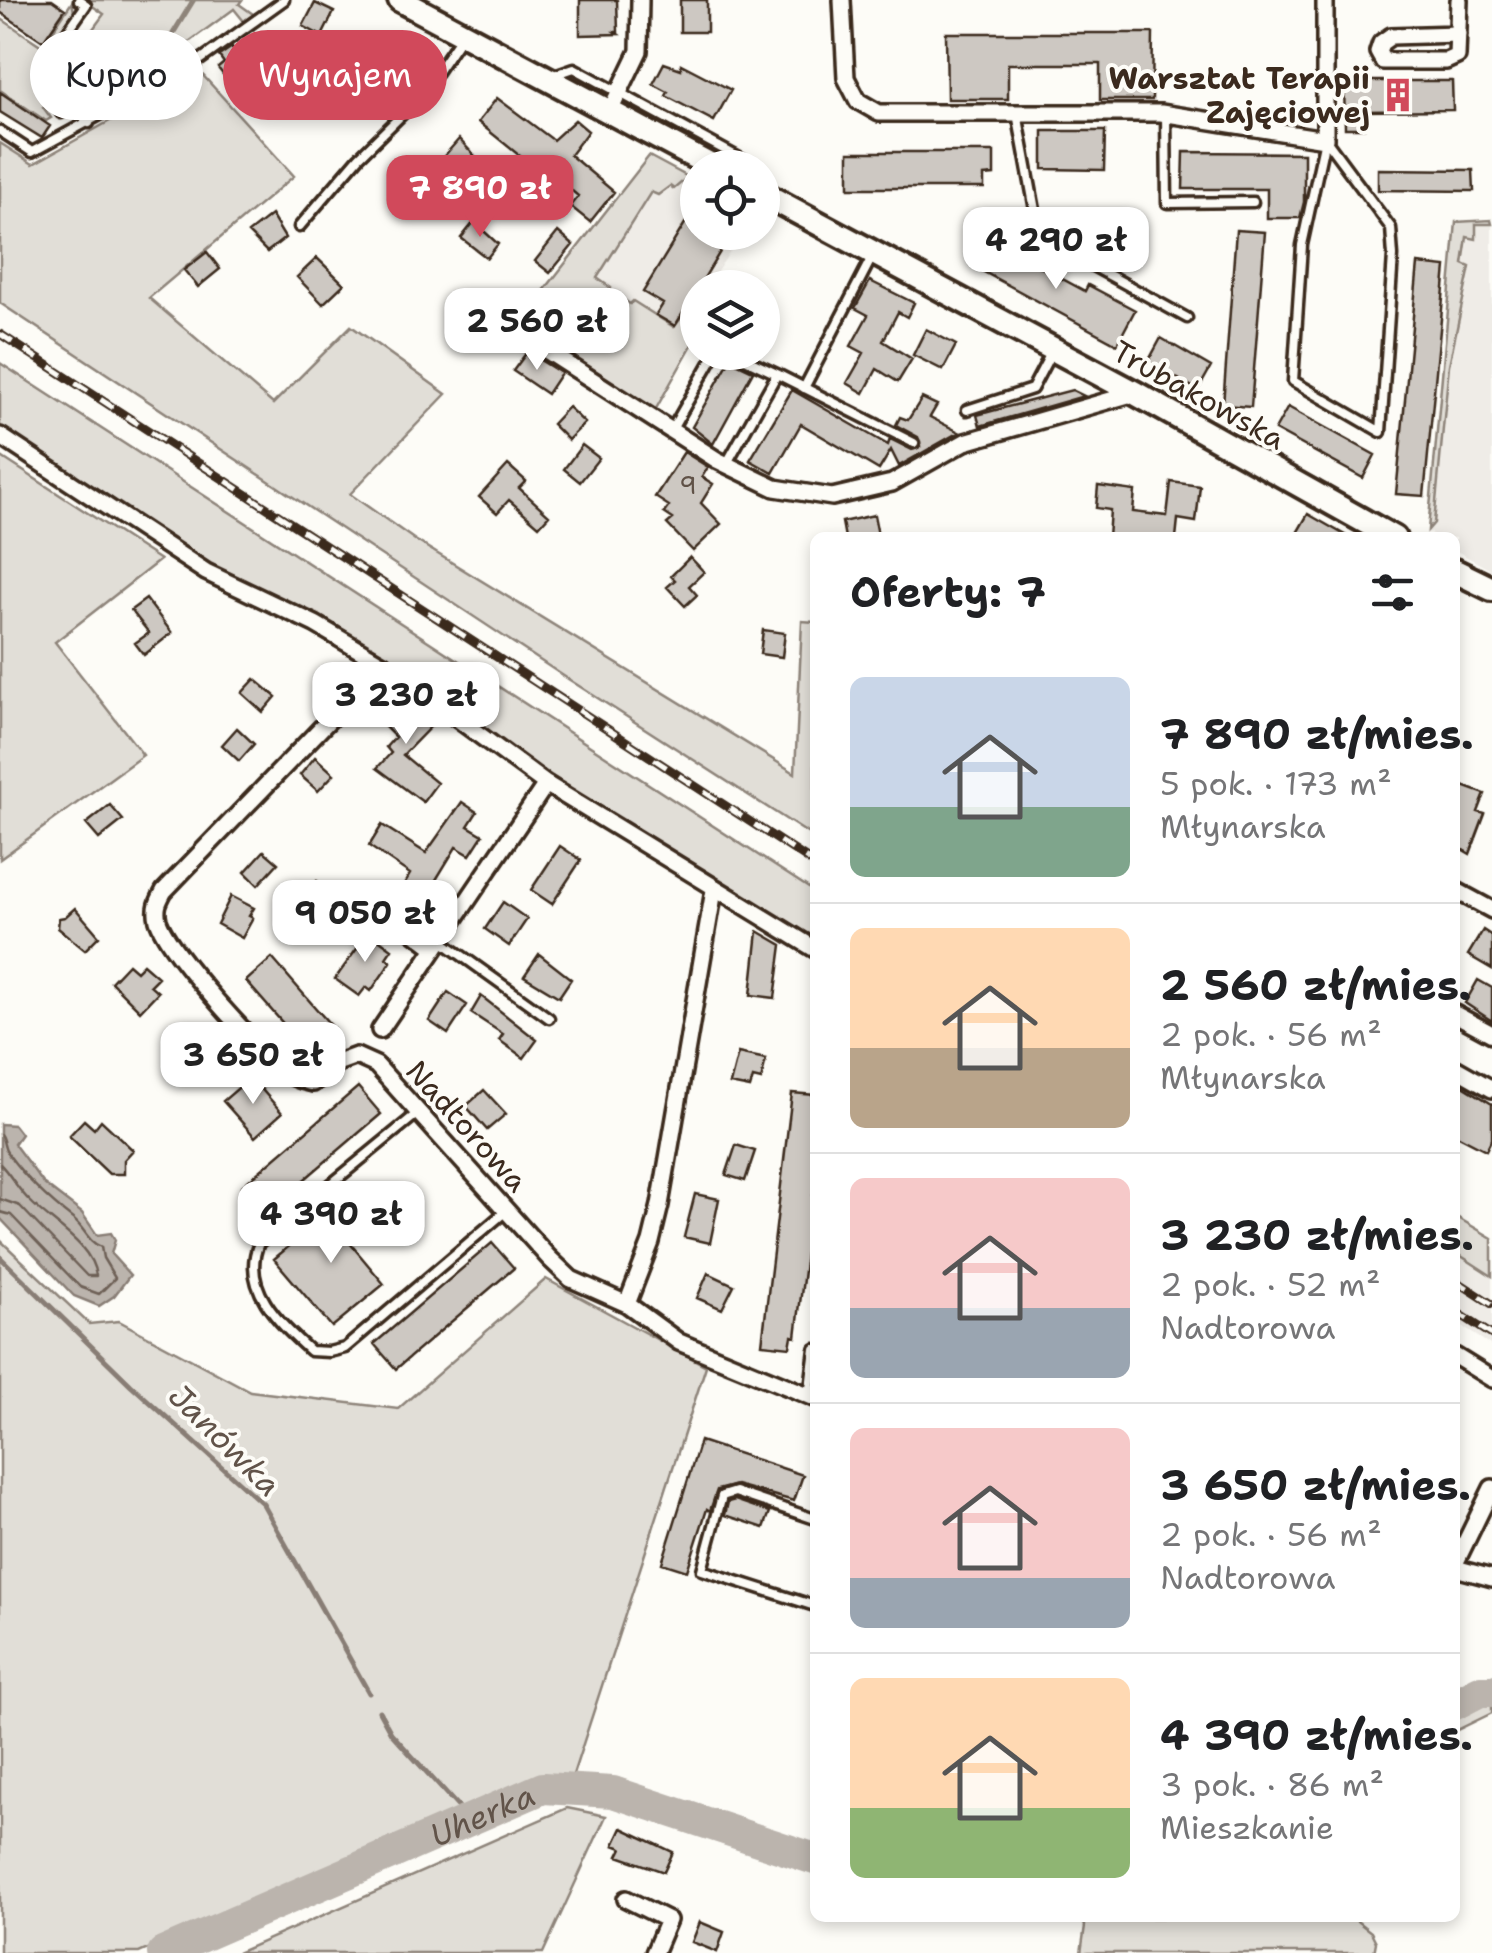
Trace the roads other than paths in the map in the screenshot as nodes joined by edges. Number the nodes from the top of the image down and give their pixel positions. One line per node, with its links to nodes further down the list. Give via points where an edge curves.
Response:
1 (80, 0): 8 (lane, via 86,5)
2 (282, 0): 15 (lane, via 196,64)
3 (400, 0): 9 (street)
4 (640, 0): 11 (street, via 639,52)
5 (842, 0): 12 (street, via 846,78 858,101 880,113)
6 (1325, 0): 17 (street)
7 (1459, 0): 10 (street)
8 (68, 30)
9 (463, 34): 11 (street, via 547,78); 22 (lane, via 420,97)
10 (1458, 34): 10 (street, via 1457,56 1446,61 1384,61 1378,52 1391,36)
11 (615, 102): 18 (street); 19 (lane)
12 (1017, 113): 13 (street); 24 (lane, via 1040,237)
13 (1166, 114): 17 (street); 21 (lane, via 1166,203)
14 (86, 120): 15 (lane)
15 (89, 124): 16 (lane, via 32,152)
16 (0, 131)
17 (1325, 138): 17 (lane, via 1302,246 1293,380 1381,432 1391,228)
18 (688, 150)
19 (719, 150)
20 (780, 199): 23 (street, Trubakowska)
21 (1253, 202)
22 (299, 227)
23 (874, 253): 26 (street, Trubakowska); 30 (lane)
24 (1187, 318)
25 (524, 336): 33 (street)
26 (1053, 349): 31 (street, Trubakowska); 32 (lane, via 1032,389)
27 (706, 370): 33 (lane)
28 (768, 370): 29 (lane)
29 (777, 374): 30 (lane); 36 (lane)
30 (804, 388): 35 (lane)
31 (1134, 393): 36 (street, via 965,442 892,483 832,497 775,488); 37 (street, Trubakowska)
32 (967, 410)
33 (671, 431): 36 (street)
34 (0, 436): 40 (street, via 206,572)
35 (914, 443)
36 (726, 464)
37 (1383, 532)
38 (1460, 574): 39 (street)
39 (1492, 590)
40 (383, 664): 41 (street); 54 (street, Nadtorowa, via 164,891 156,907 172,948 295,1078 313,1083 356,1056 376,1065)
41 (546, 784): 42 (street); 46 (street)
42 (714, 890): 47 (street); 56 (street, via 660,1206)
43 (1460, 893): 45 (street)
44 (378, 906): 46 (street)
45 (1492, 910)
46 (437, 944): 49 (lane); 50 (street)
47 (810, 946)
48 (1460, 1017): 51 (street)
49 (549, 1018)
50 (380, 1030)
51 (1492, 1034)
52 (1460, 1071): 53 (street)
53 (1492, 1088)
54 (419, 1112): 55 (street, Nadtorowa); 55 (lane, via 259,1244 251,1262 256,1284 280,1322 310,1351 345,1348)
55 (506, 1211): 56 (street, Nadtorowa, via 571,1279)
56 (627, 1304): 59 (street, Nadtorowa, via 679,1342)
57 (1460, 1359): 58 (street)
58 (1492, 1379)
59 (810, 1396)
60 (1492, 1488): 62 (street)
61 (810, 1517): 65 (lane, via 735,1492 722,1496 702,1570)
62 (1460, 1555)
63 (1460, 1568): 64 (street)
64 (1492, 1578)
65 (810, 1604)
66 (626, 1899): 67 (street, via 668,1920)
67 (654, 1953)

